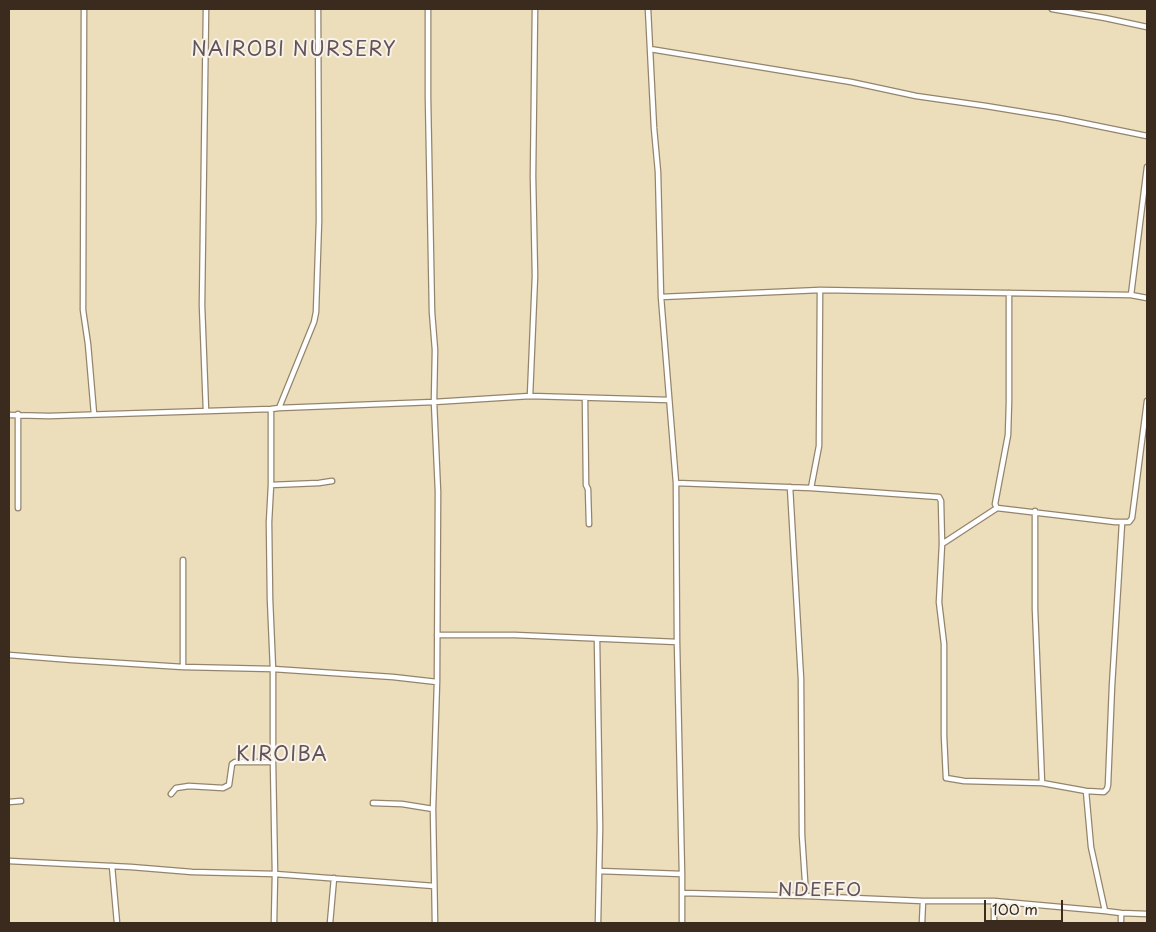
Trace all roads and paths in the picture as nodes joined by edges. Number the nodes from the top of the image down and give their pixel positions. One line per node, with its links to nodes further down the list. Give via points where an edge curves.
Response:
1 (84, 9): 26 (street, via 83,310)
2 (206, 9): 24 (street, via 202,305)
3 (318, 9): 22 (street, via 316,312)
4 (428, 9): 21 (street)
5 (535, 9): 17 (street, via 535,276)
6 (648, 9): 9 (street)
7 (1052, 9): 8 (street)
8 (1147, 28)
9 (650, 50): 10 (street, via 851,82); 15 (street, via 658,172)
10 (1147, 136)
11 (1147, 167): 14 (street)
12 (820, 290): 13 (street); 15 (street); 32 (street, via 819,446)
13 (1009, 293): 14 (street); 34 (street, via 1008,435)
14 (1131, 295): 16 (street)
15 (661, 297): 19 (street)
16 (1147, 298)
17 (530, 396): 18 (street); 21 (street)
18 (585, 398): 19 (street); 37 (street)
19 (669, 400): 29 (street)
20 (1147, 401): 36 (street, via 1132,518)
21 (434, 402): 22 (street); 40 (street, via 438,492)
22 (279, 408): 23 (street)
23 (271, 409): 24 (street); 30 (street)
24 (206, 411): 26 (street)
25 (18, 414): 26 (street); 27 (street); 33 (street)
26 (94, 414)
27 (9, 415)
28 (332, 481): 30 (street)
29 (676, 483): 31 (street); 42 (street)
30 (271, 485): 45 (street, via 269,532)
31 (790, 487): 32 (street); 63 (street, via 801,679 802,836)
32 (811, 488): 38 (street, via 939,497)
33 (18, 508)
34 (996, 508): 35 (street); 38 (street)
35 (1035, 511): 36 (street); 48 (street, via 1035,609)
36 (1122, 523): 49 (street, via 1108,785 1104,792)
37 (589, 524)
38 (942, 544): 48 (street, via 939,602 944,644 946,778)
39 (183, 560): 44 (street)
40 (437, 635): 41 (street); 46 (street)
41 (597, 639): 42 (street); 57 (street)
42 (677, 642): 59 (street)
43 (9, 655): 44 (street)
44 (183, 667): 45 (street)
45 (273, 669): 46 (street); 47 (street)
46 (437, 682): 54 (street)
47 (273, 762): 50 (street, via 235,762 229,785 223,788 188,786 176,788); 58 (street)
48 (1042, 783): 49 (street)
49 (1086, 791): 66 (street, via 1091,847)
50 (171, 794)
51 (21, 801): 52 (street)
52 (9, 802)
53 (373, 803): 54 (street)
54 (433, 809): 61 (street)
55 (9, 861): 56 (street)
56 (112, 866): 58 (street); 69 (street)
57 (599, 870): 59 (street); 73 (street)
58 (276, 874): 60 (street); 70 (street)
59 (682, 874): 62 (street)
60 (334, 878): 61 (street); 71 (street)
61 (434, 886): 72 (street)
62 (682, 893): 63 (street); 74 (street)
63 (806, 896): 64 (street)
64 (923, 901): 65 (street); 75 (street)
65 (994, 901): 66 (street); 76 (street)
66 (1105, 911): 67 (street)
67 (1121, 913): 68 (street); 77 (street)
68 (1147, 914)
69 (117, 923)
70 (274, 923)
71 (330, 923)
72 (435, 923)
73 (598, 923)
74 (682, 923)
75 (922, 923)
76 (994, 923)
77 (1121, 923)

